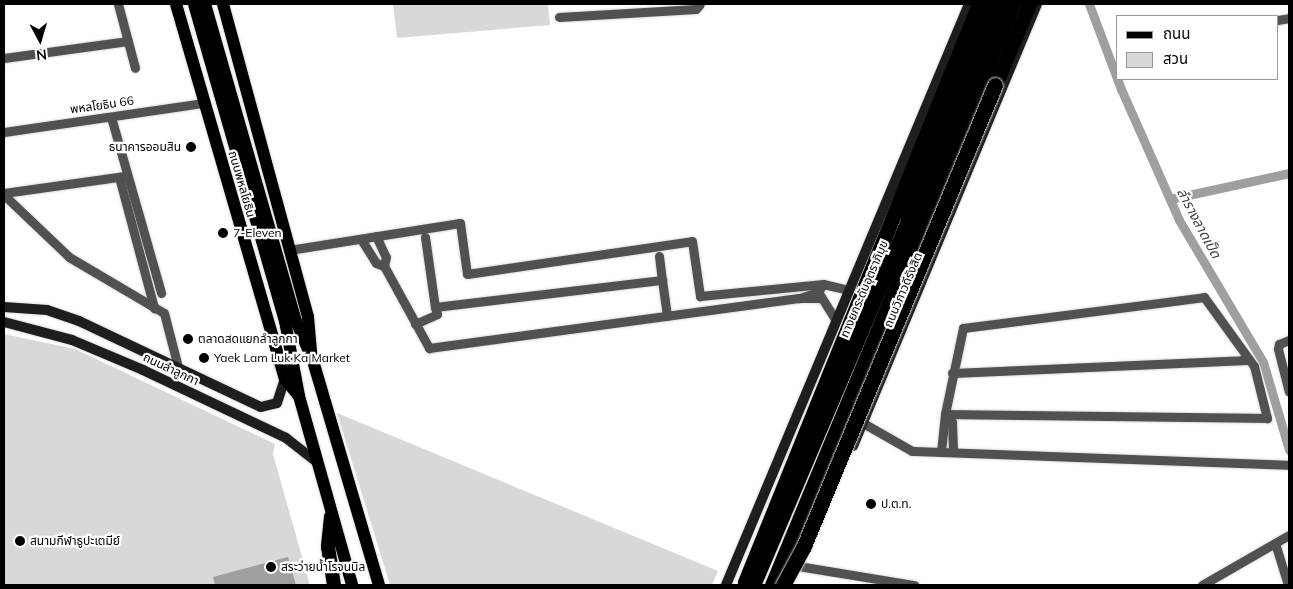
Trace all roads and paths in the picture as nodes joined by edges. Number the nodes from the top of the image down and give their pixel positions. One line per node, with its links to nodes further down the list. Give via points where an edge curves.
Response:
1 (118, 4): 19 (street)
2 (176, 4): 23 (main road, ถนนพหลโยธิน)
3 (194, 4): 22 (main road, ถนนพหลโยธิน)
4 (205, 4): 22 (main road, ถนนพหลโยธิน)
5 (223, 4): 31 (main road, ถนนพหลโยธิน)
6 (700, 4): 15 (street, via 696,9)
7 (969, 4): 35 (main road)
8 (979, 4): 69 (highway)
9 (990, 4): 69 (highway)
10 (1000, 4): 70 (highway, ทางยกระดับอุตราภิมุข)
11 (1013, 4): 71 (highway)
12 (1020, 4): 61 (highway, ถนนวิภาวดีรังสิต)
13 (1029, 4): 64 (highway, bridge)
14 (1037, 4): 54 (main road, ถนนวิภาวดีรังสิต)
15 (650, 7): 16 (street)
16 (559, 17)
17 (1289, 18): 18 (street)
18 (1278, 20)
19 (128, 41): 20 (street); 21 (street)
20 (4, 58)
21 (135, 68)
22 (222, 81): 46 (main road, ถนนพหลโยธิน, via 296,320); 52 (main road, ถนนพหลโยธิน, via 287,330)
23 (204, 103): 24 (street, พหลโยธิน 66); 50 (main road, ถนนพหลโยธิน)
24 (111, 117): 25 (street, พหลโยธิน 66); 26 (street)
25 (4, 132)
26 (123, 177): 27 (street); 37 (street); 40 (street)
27 (4, 194): 40 (street, via 69,257)
28 (376, 236): 30 (street); 33 (street, via 386,258); 36 (street, via 460,223 467,274 692,241 700,296)
29 (425, 237): 39 (street)
30 (361, 239): 31 (street); 33 (street, via 376,263)
31 (289, 250): 46 (main road, ถนนพหลโยธิน, via 308,317)
32 (659, 256): 34 (street)
33 (384, 266): 44 (street)
34 (662, 280): 39 (street); 41 (street)
35 (848, 290): 36 (street); 42 (main road)
36 (820, 291): 41 (street, via 799,298); 42 (street)
37 (161, 293)
38 (4, 307): 48 (main road, ถนนลำลูกกา, via 47,310)
39 (435, 307): 44 (street, via 437,314)
40 (154, 308): 48 (street, via 164,313)
41 (667, 316): 44 (street, via 429,348)
42 (835, 319): 68 (main road)
43 (4, 322): 57 (main road, ถนนลำลูกกา, via 72,340 143,370 286,438)
44 (415, 324)
45 (1289, 340): 51 (street, via 1279,344 1278,349)
46 (311, 354): 67 (main road, ถนนพหลโยธิน)
47 (1249, 360): 49 (street); 49 (street, via 1204,297 963,328); 53 (street, via 1267,418)
48 (178, 367): 50 (main road, ถนนลำลูกกา, via 261,407 277,403)
49 (952, 373): 53 (street)
50 (285, 379): 52 (main road, ถนนพหลโยธิน)
51 (1289, 392)
52 (299, 396): 57 (main road, ถนนพหลโยธิน)
53 (945, 414): 55 (street); 56 (street, via 952,422)
54 (864, 423): 55 (street, via 912,451); 63 (main road, ถนนวิภาวดีรังสิต)
55 (941, 452): 56 (street)
56 (953, 452): 58 (street)
57 (317, 462): 59 (main road, ถนนพหลโยธิน)
58 (1289, 465)
59 (332, 518): 65 (highway, via 328,548); 66 (main road, ถนนพหลโยธิน)
60 (1289, 535): 62 (street)
61 (796, 541): 64 (highway); 72 (highway, ถนนวิภาวดีรังสิต)
62 (1275, 544): 74 (street); 75 (street)
63 (798, 566): 64 (main road, ถนนวิภาวดีรังสิต); 73 (street)
64 (789, 584)
65 (334, 585)
66 (352, 585)
67 (379, 585)
68 (726, 585)
69 (745, 585)
70 (753, 585)
71 (772, 585)
72 (777, 585)
73 (914, 585)
74 (1202, 585)
75 (1288, 585)

